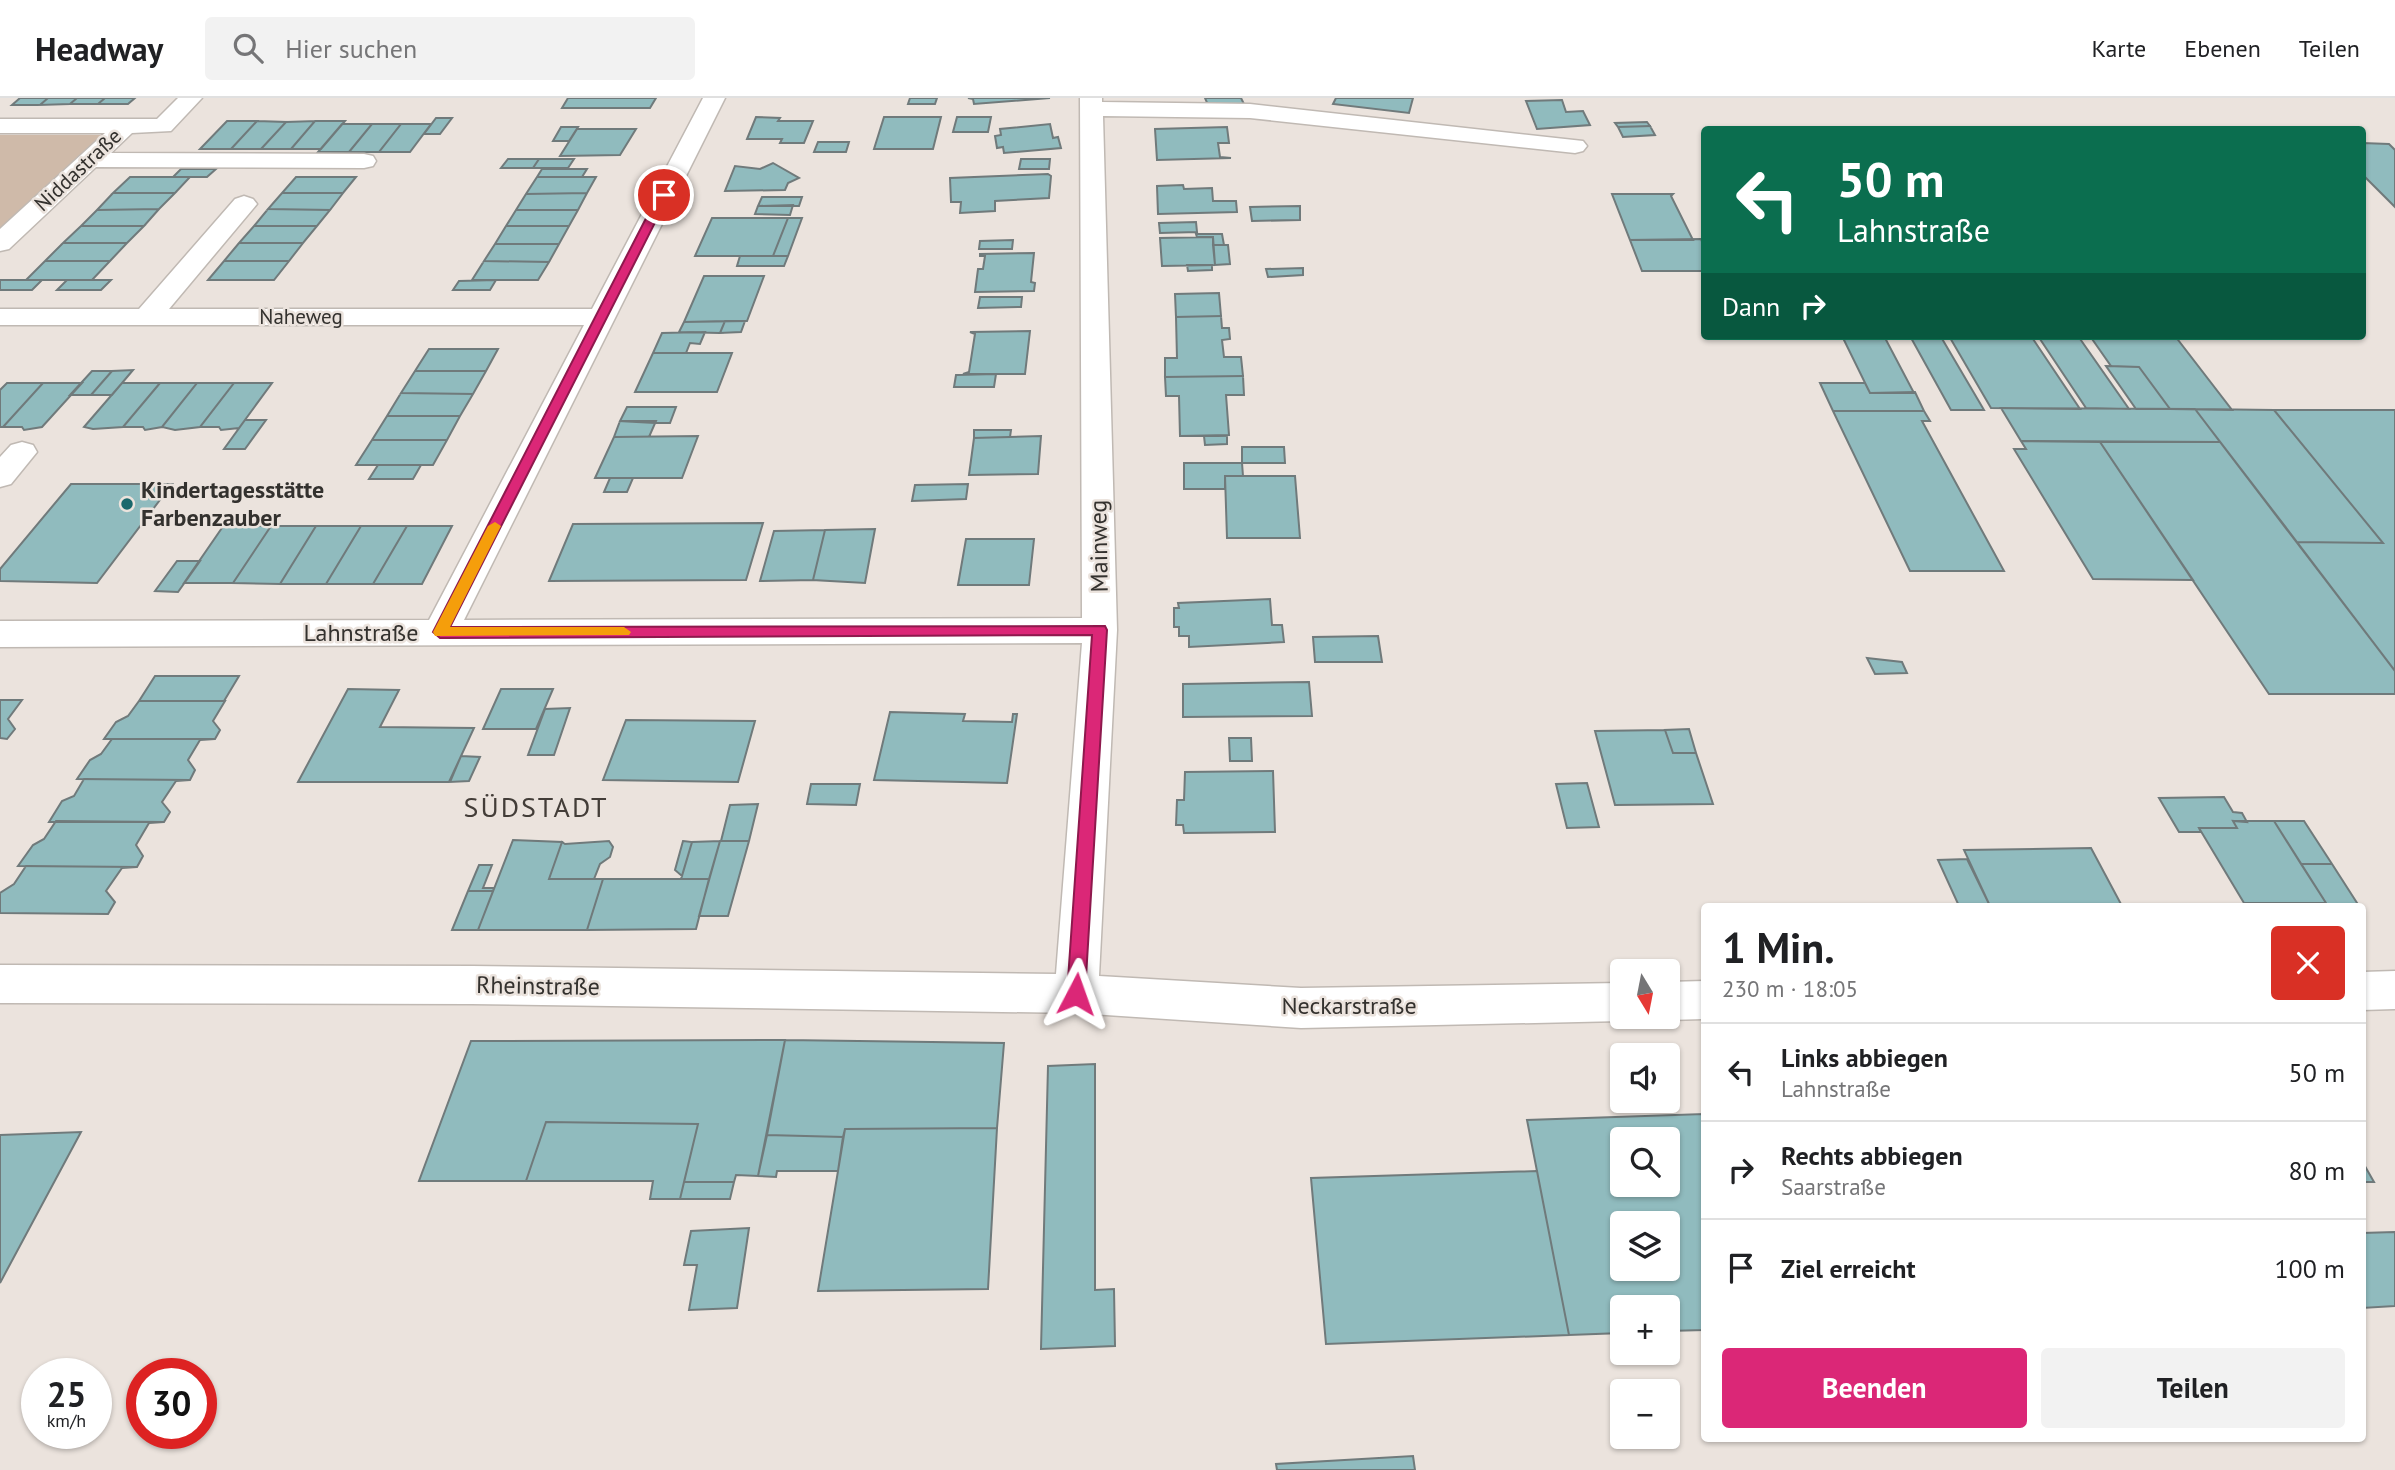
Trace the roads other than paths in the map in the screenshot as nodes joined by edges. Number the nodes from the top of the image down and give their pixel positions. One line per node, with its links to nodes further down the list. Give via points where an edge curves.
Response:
1 (191, 98): 5 (street, via 163,126)
2 (713, 98): 13 (street)
3 (1092, 103): 6 (street, via 1250,111); 16 (street, Mainweg)
4 (0, 126): 5 (street, Niddastraße)
5 (126, 126): 7 (street, Niddastraße)
6 (1575, 146)
7 (89, 160): 8 (street); 10 (street, Niddastraße)
8 (364, 161)
9 (244, 204): 12 (street)
10 (0, 243)
11 (0, 317): 12 (street, Naheweg)
12 (147, 317): 13 (street, Naheweg)
13 (601, 317): 17 (street)
14 (22, 452): 15 (street)
15 (0, 477)
16 (1100, 630): 17 (street, Lahnstraße); 22 (street, Mainweg)
17 (440, 632): 18 (street, Lahnstraße)
18 (0, 634)
19 (0, 984): 22 (street, Rheinstraße)
20 (2366, 990): 21 (street)
21 (2395, 990)
22 (1076, 994): 25 (street, Neckarstraße, via 1301,1008)
23 (1701, 1000): 24 (street)
24 (1680, 1001)
25 (1610, 1002)

